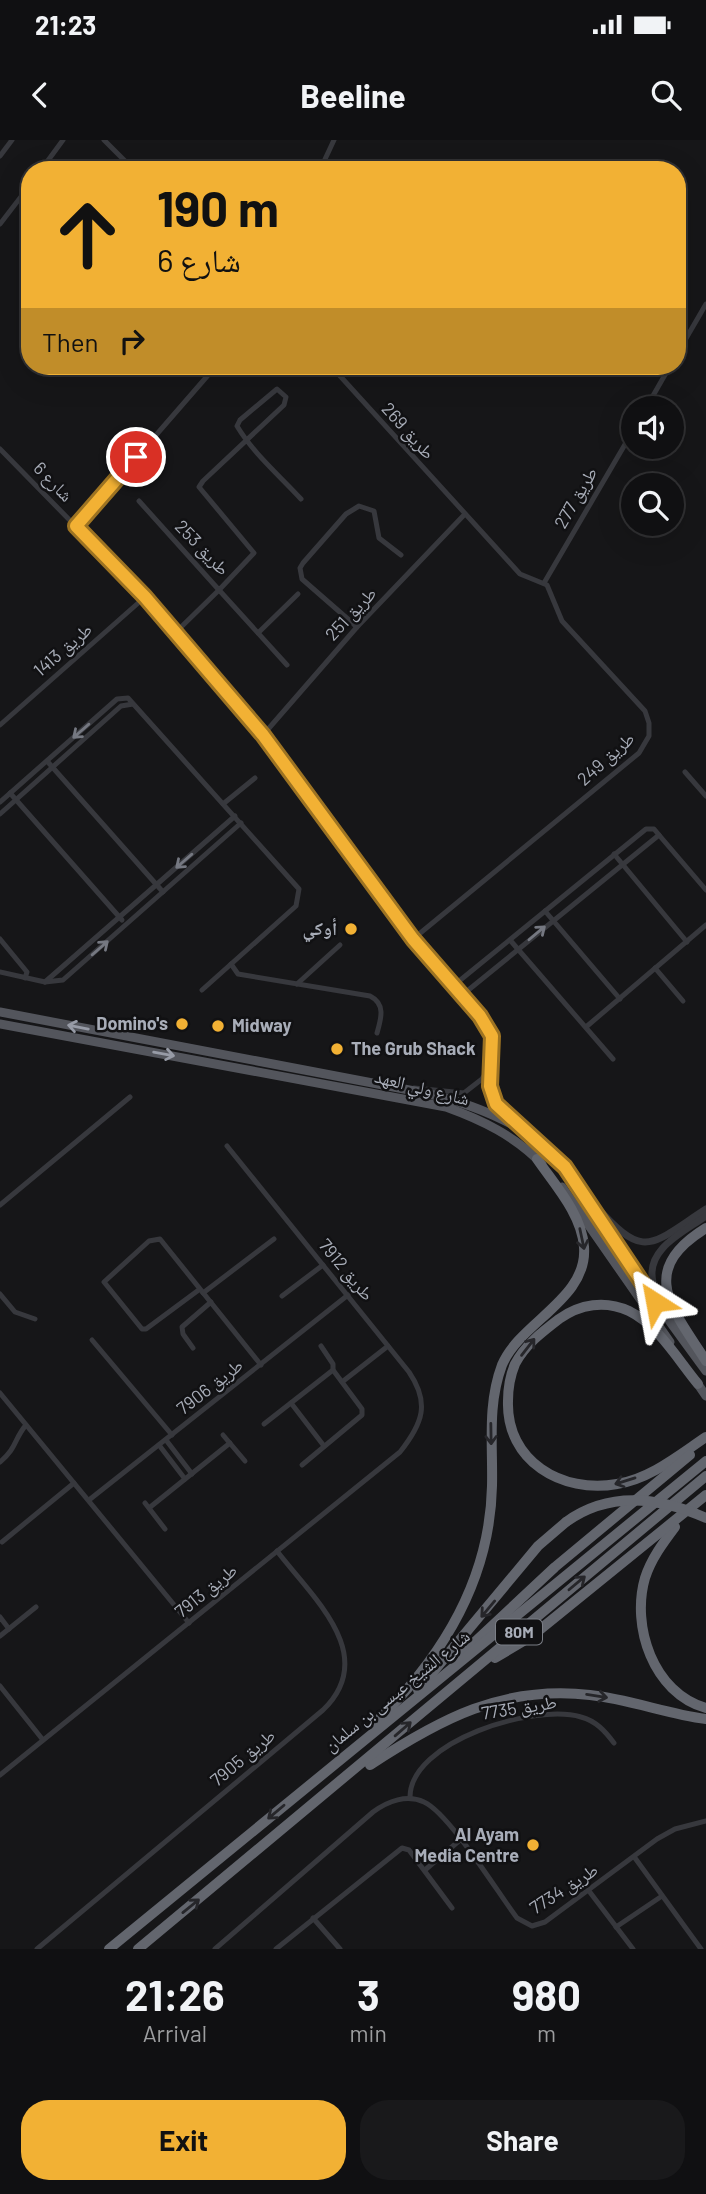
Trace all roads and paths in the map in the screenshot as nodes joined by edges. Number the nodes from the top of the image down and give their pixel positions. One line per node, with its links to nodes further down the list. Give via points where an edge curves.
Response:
1 (12, 140): 5 (street)
2 (63, 140): 6 (street)
3 (104, 140): 7 (street)
4 (334, 140): 8 (street)
5 (0, 156)
6 (48, 161)
7 (125, 161)
8 (324, 161)
9 (21, 197): 10 (street)
10 (0, 224)
11 (706, 304): 12 (street)
12 (686, 338)
13 (208, 375): 23 (street)
14 (339, 375): 22 (street, طريق 269)
15 (665, 375): 16 (street)
16 (653, 396)
17 (248, 440): 17 (street, طريق 253, via 238,422 274,390 280,390 286,402); 20 (street); 26 (street, طريق 253, via 199,487 254,553)
18 (0, 449): 23 (street, شارع 6)
19 (621, 451): 25 (street, طريق 277)
20 (300, 499)
21 (139, 501): 26 (street, طريق 253)
22 (464, 515): 25 (street, via 523,577); 29 (street, طريق 251)
23 (76, 526): 28 (street, شارع 6)
24 (401, 555): 29 (street, via 379,538 374,511 359,506 346,514 303,563 302,579)
25 (544, 583): 60 (street, طريق 249, via 562,621 645,711 647,742)
26 (219, 590): 30 (street); 31 (street)
27 (298, 594): 31 (street)
28 (145, 597): 30 (street, شارع 6); 34 (street, طريق 1413)
29 (357, 627): 35 (street, طريق 251)
30 (175, 633): 35 (street, شارع 6)
31 (258, 633): 32 (street)
32 (287, 665)
33 (134, 704): 36 (street, one-way to 36, via 128,698 117,699); 37 (street, via 121,706); 44 (street)
34 (0, 725)
35 (263, 735): 60 (street, شارع 6)
36 (47, 761): 37 (street); 40 (street)
37 (52, 767): 42 (street); 51 (street)
38 (685, 772): 41 (street)
39 (255, 778): 44 (street)
40 (10, 793): 42 (street); 43 (street)
41 (706, 796)
42 (16, 800): 45 (street); 55 (street)
43 (0, 802)
44 (223, 804): 46 (street)
45 (0, 814)
46 (235, 816): 47 (street); 51 (street, one-way to 51)
47 (241, 823): 53 (street); 65 (street, via 300,894 296,906)
48 (659, 835): 49 (street, via 649,827); 50 (street); 52 (street)
49 (614, 854): 50 (street); 54 (street)
50 (622, 864): 56 (street); 62 (street)
51 (156, 885): 53 (street); 55 (street)
52 (706, 891)
53 (163, 892): 57 (street)
54 (545, 911): 56 (street); 61 (street)
55 (120, 918): 57 (street); 69 (street)
56 (553, 920): 64 (street, one-way to 56); 74 (street)
57 (126, 925): 69 (street, one-way to 57, via 63,980)
58 (706, 925): 62 (street)
59 (0, 939): 68 (street, via 27,972)
60 (413, 939): 71 (street, شارع 6)
61 (510, 940): 64 (street); 71 (street)
62 (687, 942): 66 (street)
63 (340, 945): 70 (street)
64 (517, 949): 73 (street); 78 (street)
65 (231, 964): 70 (street, via 238,974); 72 (street)
66 (655, 968): 74 (street); 75 (street)
67 (0, 972): 68 (street)
68 (25, 978): 69 (street)
69 (45, 982)
70 (297, 984): 79 (street, via 376,998 382,1012)
71 (453, 986): 73 (street, شارع 6)
72 (202, 990)
73 (461, 996): 81 (street, شارع 6, via 492,1036)
74 (620, 999): 78 (street)
75 (683, 1002)
76 (0, 1012): 82 (main road, شارع ولي العهد, one-way to 76)
77 (0, 1024): 86 (main road, شارع ولي العهد, one-way to 86, via 446,1107 498,1129)
78 (586, 1027): 80 (street)
79 (377, 1034)
80 (613, 1059)
81 (493, 1061): 82 (street, via 482,1079 464,1093 422,1087); 84 (street, شارع 6, via 492,1096 503,1113)
82 (405, 1090): 84 (main road, شارع ولي العهد, via 462,1103)
83 (130, 1097): 88 (street)
84 (528, 1134): 87 (main road, شارع ولي العهد, via 565,1167)
85 (227, 1146): 93 (street, طريق 7912)
86 (537, 1158): 110 (main road, شارع ولي العهد, via 588,1221); 154 (highway, one-way to 154, via 576,1218 584,1247 582,1267 570,1289 515,1342 503,1363 491,1417 488,1529 477,1574 459,1614 435,1657 405,1694)
87 (583, 1193): 89 (street, via 623,1236 641,1242 659,1239); 100 (main road, شارع ولي العهد)
88 (0, 1205)
89 (706, 1209)
90 (706, 1216): 100 (street, via 666,1244 654,1260 652,1279)
91 (706, 1228): 105 (highway, via 673,1255 665,1290)
92 (274, 1239): 94 (street)
93 (323, 1265): 96 (street, طريق 7912); 97 (street)
94 (202, 1291): 94 (street, via 157,1238 104,1282 142,1329); 98 (street)
95 (0, 1294): 99 (street, via 15,1312)
96 (348, 1295): 103 (street, طريق 7912); 106 (street, طريق 7906)
97 (282, 1296)
98 (211, 1302): 104 (street, via 182,1327); 106 (street)
99 (35, 1319)
100 (669, 1321): 108 (main road, شارع ولي العهد)
101 (92, 1340): 119 (street)
102 (321, 1346): 107 (street)
103 (388, 1346): 109 (street); 116 (street, طريق 7912, via 420,1389)
104 (193, 1348)
105 (706, 1361)
106 (261, 1365): 119 (street, طريق 7906)
107 (333, 1370): 109 (street); 114 (street)
108 (706, 1371)
109 (342, 1382): 126 (street, via 362,1415)
110 (698, 1384): 112 (main road, شارع ولي العهد); 121 (highway, one-way to 110, via 654,1471 618,1484 581,1486 551,1476 525,1455 512,1434 508,1411 514,1365 529,1343 565,1315 589,1305 609,1304 644,1319)
111 (0, 1393): 113 (street)
112 (706, 1396)
113 (6, 1401): 115 (street); 118 (street)
114 (291, 1403): 117 (street); 126 (street)
115 (0, 1405)
116 (419, 1421): 140 (street, طريق 7913, via 400,1452)
117 (264, 1423)
118 (26, 1425): 129 (street, via 15,1449); 134 (street)
119 (172, 1435): 122 (street, طريق 7906)
120 (223, 1435): 123 (street)
121 (706, 1437)
122 (166, 1440): 125 (street, طريق 7906); 131 (street)
123 (230, 1443): 127 (street); 131 (street)
124 (706, 1443): 148 (highway, via 555,1567)
125 (159, 1445): 133 (street); 136 (street, طريق 7906)
126 (324, 1447): 130 (street)
127 (244, 1461)
128 (706, 1461): 148 (highway, شارع الشيخ عيسى بن سلمان / 80M)
129 (0, 1462)
130 (302, 1465)
131 (192, 1474): 133 (street)
132 (706, 1476): 146 (highway, شارع الشيخ عيسى بن سلمان / 80M, one-way to 132)
133 (186, 1479): 138 (street, via 147,1506)
134 (74, 1483): 136 (street); 139 (street)
135 (701, 1499): 146 (highway, via 532,1636); 149 (highway, via 649,1565 640,1612 649,1653 662,1676)
136 (89, 1500): 143 (street)
137 (706, 1518): 150 (highway, one-way to 150, bridge, via 663,1504 617,1500 566,1522 538,1546)
138 (165, 1529)
139 (2, 1542)
140 (277, 1551): 143 (street, طريق 7913); 167 (street, طريق 7905, via 344,1644 346,1668 339,1691 323,1710)
141 (36, 1607): 144 (street)
142 (0, 1617): 144 (street)
143 (189, 1623): 152 (street, طريق 7913)
144 (9, 1629): 145 (street)
145 (0, 1636)
146 (463, 1678): 156 (highway, شارع الشيخ عيسى بن سلمان / 80M, one-way to 146)
147 (0, 1686): 152 (street)
148 (410, 1703): 150 (highway, شارع الشيخ عيسى بن سلمان / 80M)
149 (706, 1708)
150 (391, 1718): 154 (highway, شارع الشيخ عيسى بن سلمان / 80M)
151 (706, 1719): 156 (highway, one-way to 151, via 439,1722 506,1699 550,1693 590,1695)
152 (43, 1740): 155 (street, طريق 7913)
153 (614, 1743): 157 (street, طريق 7735, via 597,1725 572,1715 522,1718 482,1727 461,1737 420,1770)
154 (329, 1768): 168 (highway, شارع الشيخ عيسى بن سلمان, one-way to 168)
155 (0, 1775)
156 (333, 1790): 169 (highway, شارع الشيخ عيسى بن سلمان, one-way to 156)
157 (410, 1798): 159 (street, طريق 7734, via 437,1810); 170 (street, via 373,1812)
158 (706, 1821): 160 (street, طريق 7734, via 675,1829)
159 (460, 1840): 161 (street); 162 (street, طريق 7734, via 524,1924 543,1924)
160 (635, 1858): 162 (street, طريق 7734); 163 (street)
161 (425, 1870): 164 (street); 165 (street, via 402,1848)
162 (589, 1891): 166 (street)
163 (662, 1896): 166 (street); 174 (street)
164 (452, 1908)
165 (313, 1918): 171 (street); 172 (street)
166 (616, 1927): 173 (street)
167 (37, 1949)
168 (109, 1949)
169 (138, 1949)
170 (215, 1949)
171 (276, 1949)
172 (340, 1949)
173 (633, 1949)
174 (701, 1949)

